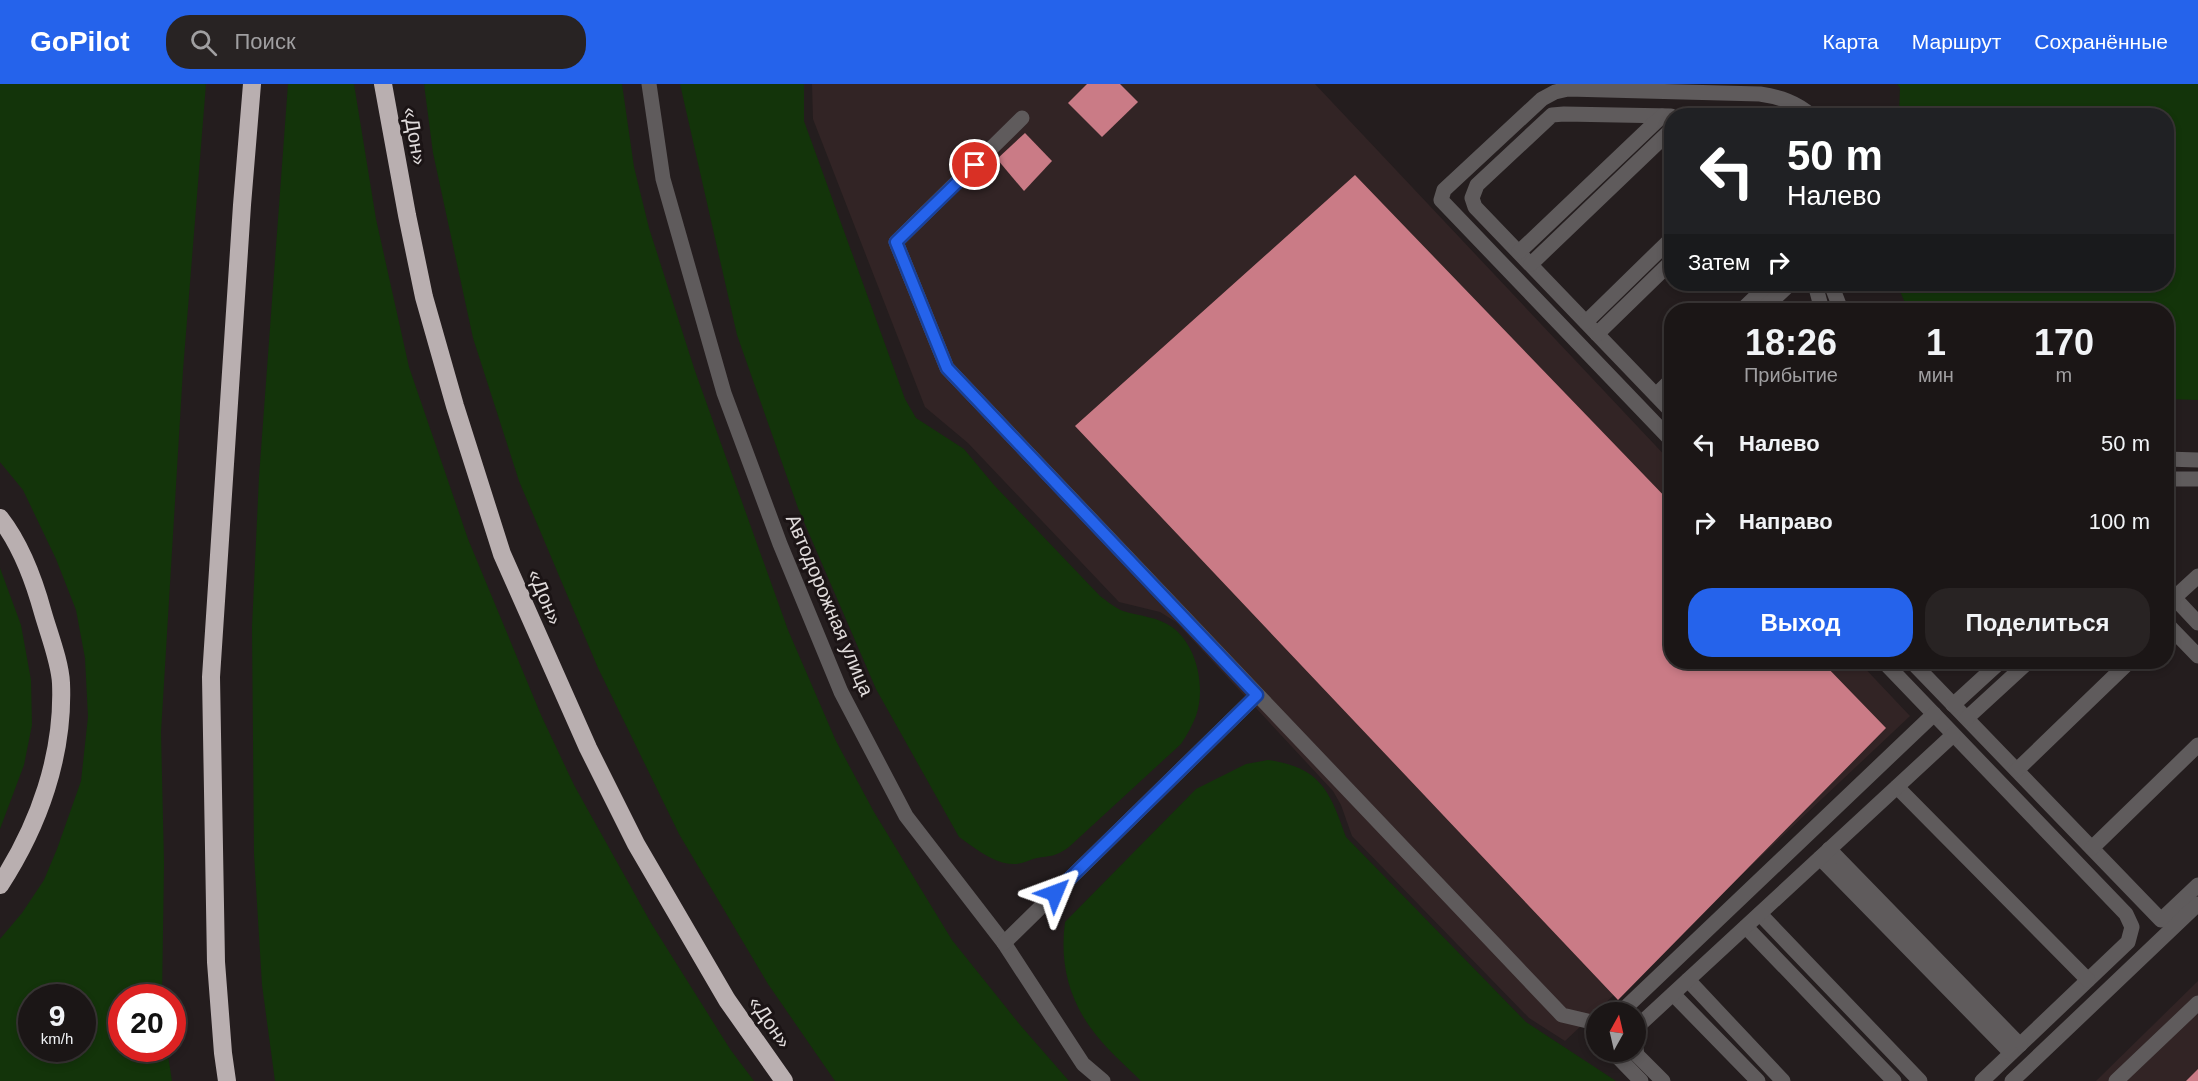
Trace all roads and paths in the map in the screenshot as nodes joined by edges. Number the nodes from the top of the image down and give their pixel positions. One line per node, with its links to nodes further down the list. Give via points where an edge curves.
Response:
1 (252, 84): 63 (highway, via 211,677 216,962)
2 (383, 84): 64 (highway, «Дон», via 424,297 502,554 588,748 636,844 727,1000)
3 (649, 84): 52 (lane, Автодорожная улица, via 663,179 724,393 837,682 906,816)
4 (1803, 108): 20 (lane, via 1789,100 1760,94 1568,89 1542,99 1444,189 1441,200)
5 (1664, 116): 10 (lane, via 1552,115 1476,185 1472,198 1475,207)
6 (1022, 118): 37 (lane, via 896,242 947,368)
7 (1664, 119): 10 (lane)
8 (1664, 137): 11 (lane)
9 (1664, 246): 17 (lane)
10 (1519, 252): 11 (lane)
11 (1531, 264): 17 (lane)
12 (1664, 269): 18 (lane)
13 (1762, 291): 15 (lane)
14 (1782, 291): 16 (lane)
15 (1749, 303)
16 (1770, 303)
17 (1586, 322): 18 (lane)
18 (1597, 334): 19 (lane)
19 (1664, 401)
20 (1664, 433)
21 (2174, 459): 22 (lane)
22 (2198, 460)
23 (2174, 479): 24 (lane)
24 (2198, 479)
25 (0, 518): 47 (highway, via 23,555 39,596 61,681 60,722 47,790 17,859)
26 (2198, 576): 27 (lane)
27 (2174, 591)
28 (2174, 597): 29 (lane)
29 (2198, 623)
30 (2174, 633): 31 (lane)
31 (2198, 656)
32 (1891, 669): 39 (lane)
33 (1919, 669): 38 (lane)
34 (1992, 669): 38 (lane)
35 (2020, 669): 40 (lane)
36 (2122, 669): 43 (lane)
37 (1257, 695): 52 (lane); 59 (lane, via 1562,1015)
38 (1953, 705): 40 (lane)
39 (1934, 714): 41 (lane); 56 (lane)
40 (1967, 718): 43 (lane)
41 (1953, 735): 44 (lane); 54 (lane, via 2126,914 2132,927 2128,942)
42 (2198, 745): 45 (lane)
43 (2017, 770): 45 (lane)
44 (1896, 787): 46 (lane); 54 (lane)
45 (2092, 848): 48 (lane, via 2161,920)
46 (1825, 853): 50 (lane); 60 (lane)
47 (0, 885)
48 (2198, 885)
49 (2198, 904): 73 (lane)
50 (1760, 914): 51 (lane); 71 (lane)
51 (1746, 927): 53 (lane); 70 (lane)
52 (1004, 943): 65 (lane, Автодорожная улица, via 1083,1064)
53 (1688, 980): 55 (lane); 69 (lane)
54 (2088, 980): 60 (lane)
55 (1673, 994): 58 (lane); 68 (lane)
56 (1632, 1002)
57 (2198, 1003): 74 (lane)
58 (1646, 1019)
59 (1586, 1021)
60 (2016, 1049): 72 (lane)
61 (1623, 1062): 66 (lane)
62 (1644, 1062): 67 (lane)
63 (227, 1081)
64 (784, 1081)
65 (1103, 1081)
66 (1641, 1081)
67 (1663, 1081)
68 (1758, 1081)
69 (1783, 1081)
70 (1894, 1081)
71 (1920, 1081)
72 (1982, 1081)
73 (2012, 1081)
74 (2116, 1081)

